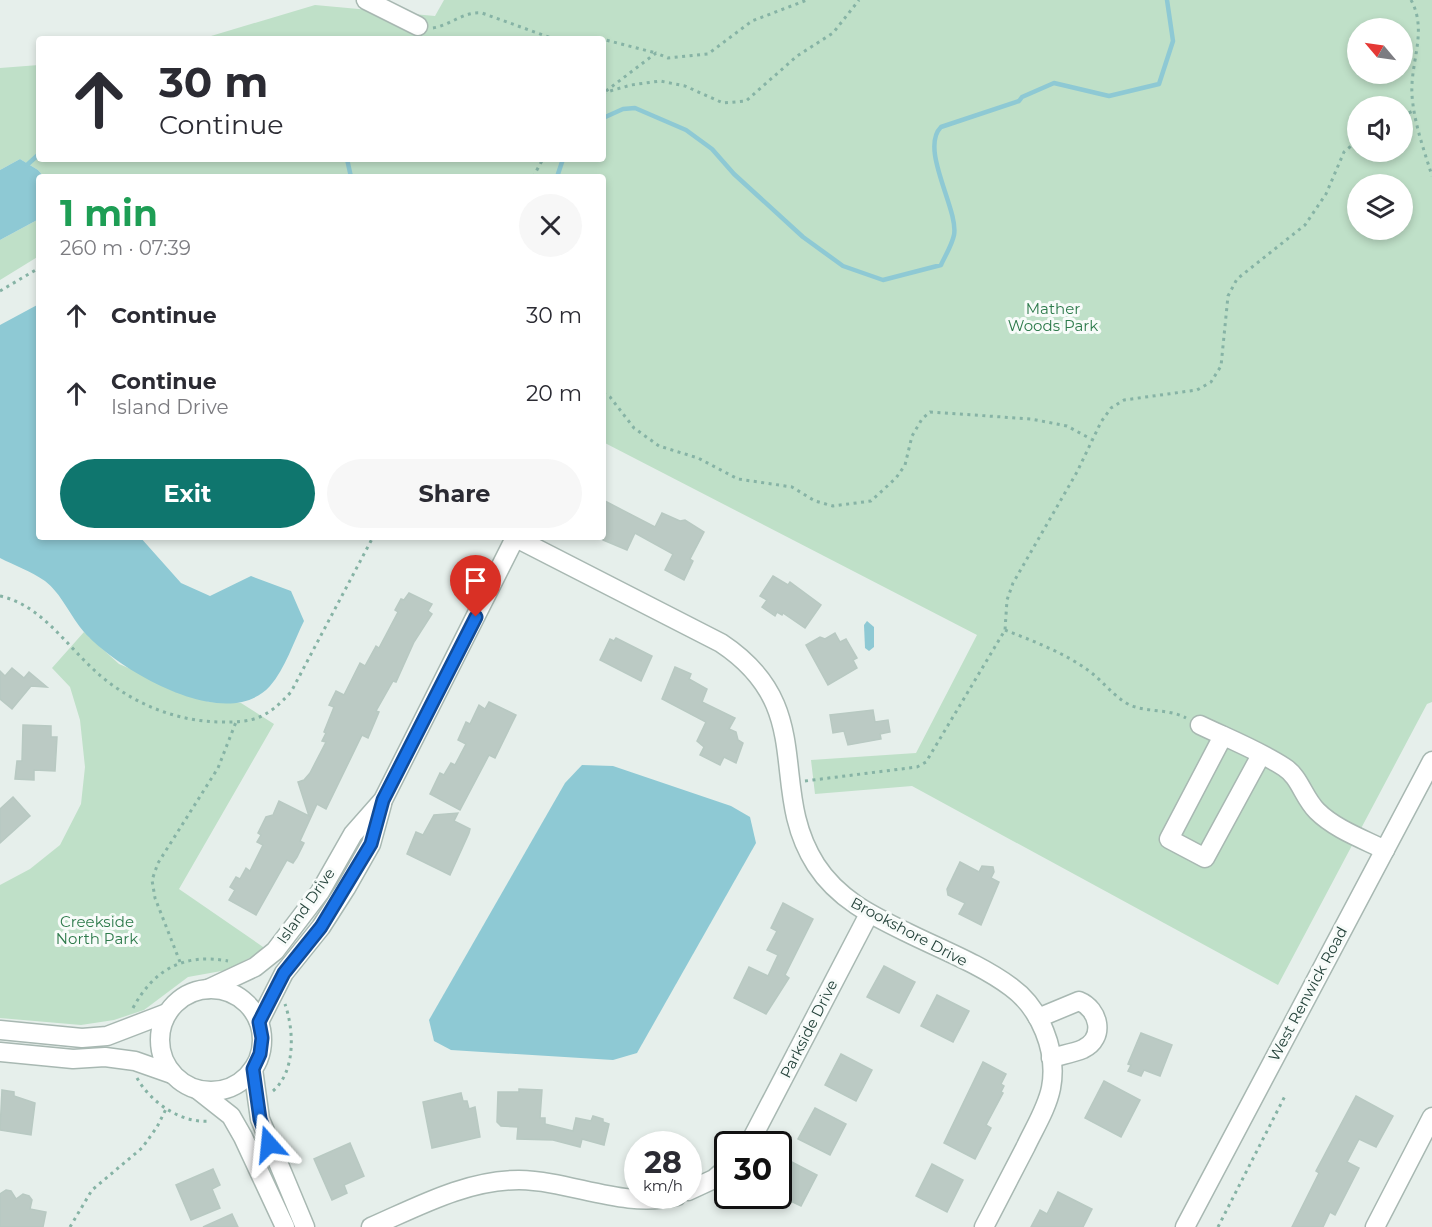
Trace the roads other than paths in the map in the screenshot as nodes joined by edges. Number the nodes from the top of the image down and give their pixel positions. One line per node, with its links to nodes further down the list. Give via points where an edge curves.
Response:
1 (366, 0): 2 (street)
2 (418, 26)
3 (513, 540): 9 (street, Island Drive)
4 (520, 540): 11 (street, Brookshore Drive, via 721,643 753,669 781,719 798,824 808,851 834,888)
5 (1200, 725): 6 (street)
6 (1223, 736): 7 (street); 7 (street, via 1169,839 1205,858)
7 (1260, 755): 10 (street, via 1295,776 1318,812)
8 (1432, 761): 10 (street, West Renwick Road)
9 (383, 800): 12 (street, Island Drive, via 353,834 320,892 275,951 255,968); 15 (street, Island Drive, via 371,844 321,927 284,973)
10 (1385, 850): 29 (street, West Renwick Road)
11 (869, 914): 14 (street, Brookshore Drive, via 1000,980 1020,994); 23 (street, Parkside Drive)
12 (208, 988): 13 (street, via 185,996); 15 (street, via 239,997)
13 (167, 1013): 16 (street, via 107,1036 82,1038); 20 (street, via 160,1044 163,1060)
14 (1038, 1018): 18 (street, Brookshore Drive); 18 (street, via 1079,1001 1094,1012 1099,1025 1085,1048)
15 (259, 1022): 19 (street, via 260,1054)
16 (0, 1030)
17 (0, 1052): 20 (street, via 73,1059 114,1058)
18 (1051, 1058): 28 (street, Brookshore Drive, via 1047,1101)
19 (253, 1069): 21 (street, via 228,1088); 26 (street, via 260,1119)
20 (172, 1074): 21 (street)
21 (198, 1090): 25 (street, via 231,1116)
22 (1432, 1117): 30 (street)
23 (756, 1131)
24 (624, 1199): 27 (street, via 518,1180 448,1193)
25 (285, 1227)
26 (305, 1227)
27 (370, 1227)
28 (984, 1227)
29 (1185, 1227)
30 (1375, 1227)

